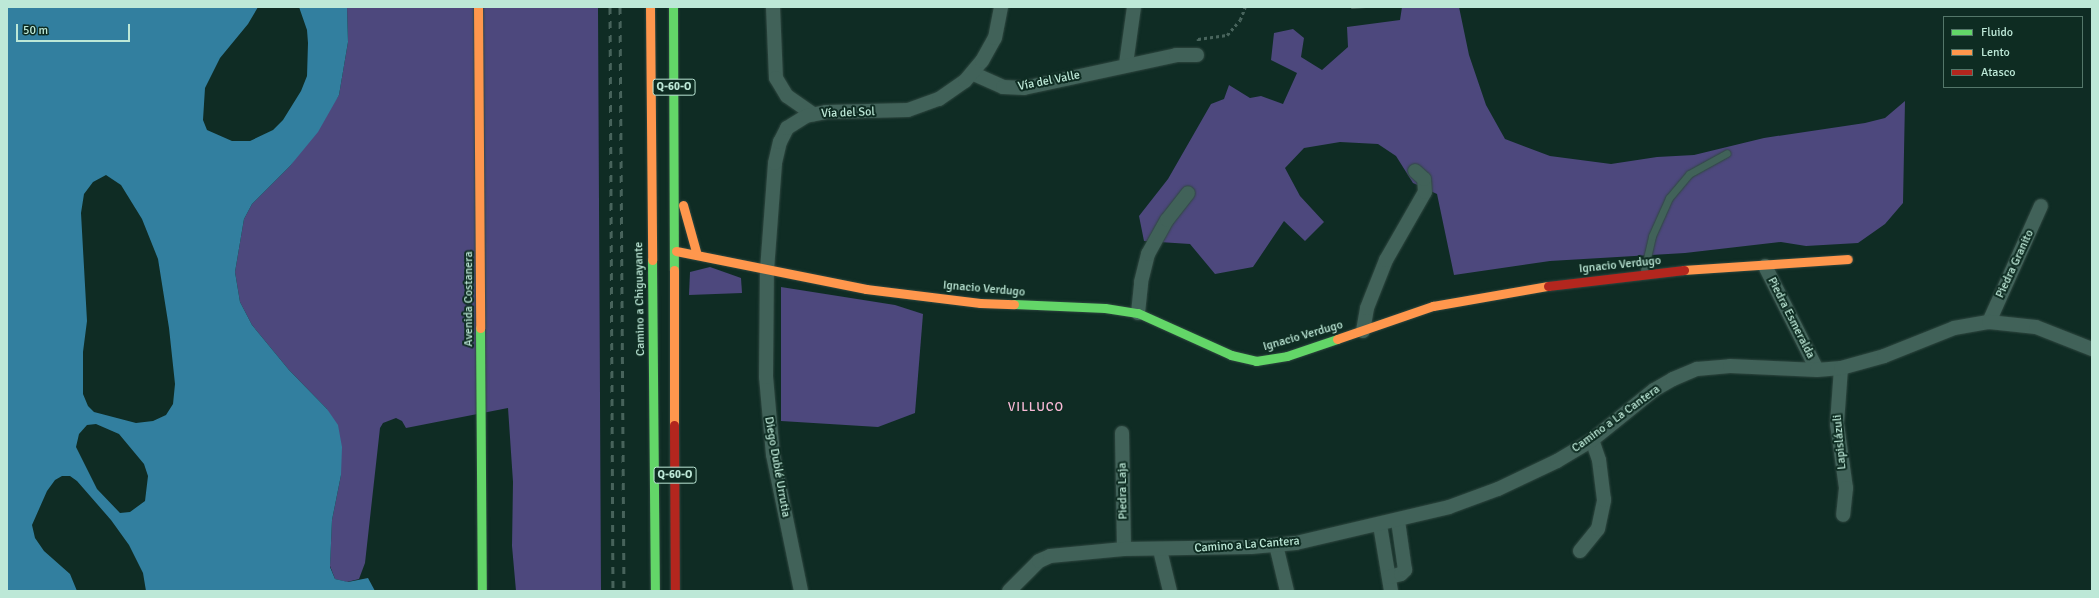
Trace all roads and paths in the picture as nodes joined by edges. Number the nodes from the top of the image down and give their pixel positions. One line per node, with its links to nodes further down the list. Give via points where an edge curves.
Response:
1 (478, 7): 41 (main road, Avenida Costanera)
2 (650, 7): 17 (main road, Camino a Chiguayante / Q-60-O)
3 (673, 7): 13 (main road, Q-60-O)
4 (773, 7): 11 (street, via 776,78 787,96)
5 (1001, 7): 10 (street, Vía del Sol, via 994,38)
6 (1134, 7): 9 (street)
7 (1245, 7): 8 (path, via 1240,20 1227,35 1198,39)
8 (1197, 56): 9 (street, Vía del Valle, via 1176,54)
9 (1126, 64): 10 (street, Vía del Valle, via 1024,88 1003,87)
10 (974, 74): 11 (street, Vía del Sol, via 939,99 908,110)
11 (812, 114): 22 (street, Vía del Sol, via 793,123 780,142 775,163)
12 (1727, 152): 23 (lane, via 1690,174 1669,198 1652,236)
13 (675, 167): 18 (main road, Q-60-O); 19 (main road)
14 (1415, 171): 27 (street, via 1424,179 1426,192 1386,260 1367,308)
15 (1188, 193): 25 (street, via 1167,220 1148,254 1141,282)
16 (2041, 206): 26 (street, Piedra Granito)
17 (651, 227): 18 (main road, Ignacio Verdugo, via 659,243); 24 (main road, Camino a Chiguayante / Q-60-O)
18 (676, 251): 19 (main road, Ignacio Verdugo); 24 (main road, via 658,264); 43 (main road, Q-60-O)
19 (697, 255): 22 (main road, Ignacio Verdugo)
20 (1848, 259): 21 (main road, Ignacio Verdugo)
21 (1765, 266): 23 (main road, Ignacio Verdugo); 30 (street, Piedra Esmeralda)
22 (767, 270): 25 (main road, Ignacio Verdugo, via 866,289 980,303 1105,308); 44 (street, Diego Dublé Urrutia, via 765,348 768,424)
23 (1643, 273): 27 (main road, Ignacio Verdugo, via 1546,285 1440,305)
24 (652, 280): 42 (main road, Camino a Chiguayante / Q-60-O)
25 (1138, 313): 27 (main road, Ignacio Verdugo, via 1231,355 1256,361 1287,356)
26 (1989, 322): 28 (street, Camino a La Cantera, via 2036,327); 29 (street, Camino a La Cantera, via 1954,328 1884,356)
27 (1363, 331)
28 (2092, 349)
29 (1841, 368): 30 (street, Camino a La Cantera); 33 (street, Lapislázuli, via 1837,424 1846,488)
30 (1816, 370): 32 (street, Camino a La Cantera, via 1730,366 1697,369 1654,390)
31 (1122, 433): 37 (street, Piedra Laja)
32 (1592, 440): 34 (street, Camino a La Cantera, via 1544,468 1498,490 1449,507); 39 (street, via 1603,480 1603,511 1594,536)
33 (1843, 515)
34 (1398, 520): 35 (street, Camino a La Cantera); 40 (street, via 1405,570)
35 (1380, 525): 36 (street, Camino a La Cantera); 40 (street)
36 (1276, 545): 38 (street, Camino a La Cantera); 47 (street)
37 (1124, 549): 38 (street, Camino a La Cantera); 45 (street, Camino a La Cantera, via 1050,556 1039,561)
38 (1160, 550): 46 (street)
39 (1580, 551)
40 (1390, 584)
41 (482, 591)
42 (655, 591)
43 (675, 591)
44 (801, 591)
45 (1009, 591)
46 (1170, 591)
47 (1286, 591)

